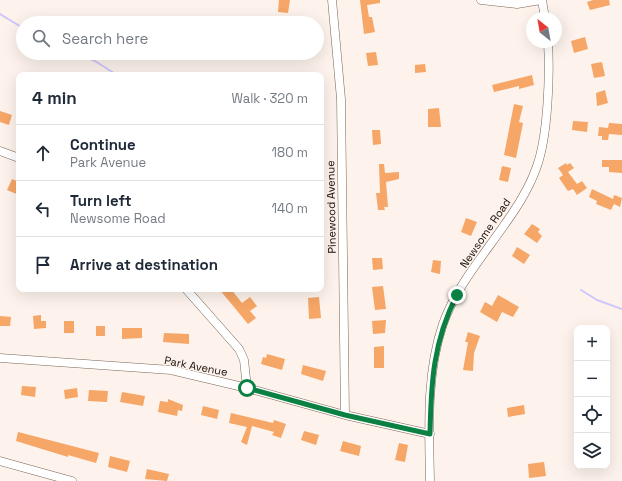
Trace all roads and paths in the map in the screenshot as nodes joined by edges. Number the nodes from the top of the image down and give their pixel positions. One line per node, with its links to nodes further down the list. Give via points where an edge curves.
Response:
1 (332, 0): 11 (street, Pinewood Avenue, via 341,99)
2 (481, 0): 3 (street, via 517,4)
3 (542, 0): 4 (street)
4 (544, 12)
5 (548, 48): 12 (street, Newsome Road, via 544,140 538,164 520,202 457,295 443,324 433,377)
6 (0, 151): 7 (street)
7 (16, 157)
8 (189, 292): 10 (street, via 239,349 244,360)
9 (0, 358): 10 (street, Park Avenue, via 171,370)
10 (247, 388): 11 (street, Park Avenue)
11 (345, 415): 12 (street, Park Avenue)
12 (430, 434): 15 (street, Newsome Road)
13 (0, 461): 14 (street)
14 (72, 481)
15 (430, 481)

